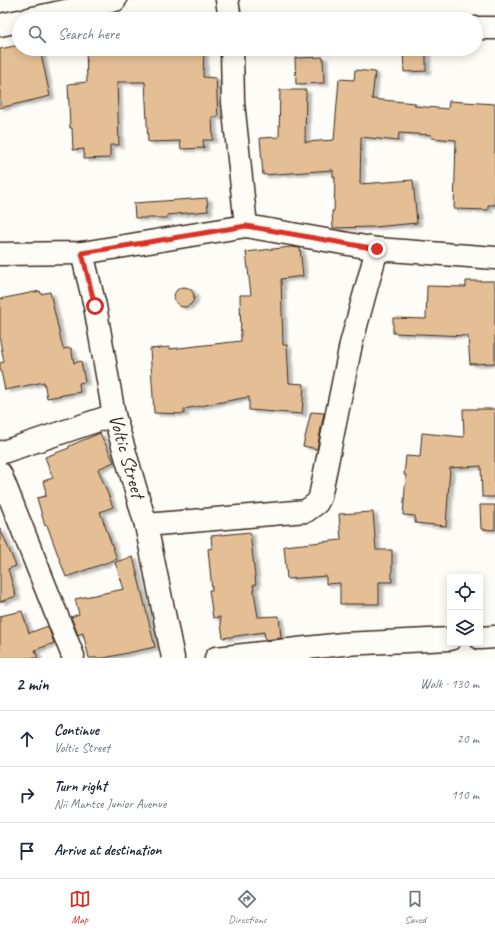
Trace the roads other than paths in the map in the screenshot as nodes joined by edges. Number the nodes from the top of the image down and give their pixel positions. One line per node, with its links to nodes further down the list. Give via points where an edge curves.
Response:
1 (116, 0): 3 (street)
2 (227, 0): 4 (street)
3 (37, 12)
4 (229, 12)
5 (12, 22): 6 (street)
6 (0, 25)
7 (483, 28): 8 (street)
8 (495, 28)
9 (232, 56): 10 (street, via 232,102)
10 (246, 226): 11 (street); 12 (street)
11 (377, 249): 14 (street); 18 (street, via 351,344 317,503 306,511)
12 (82, 253): 13 (street); 15 (street, Voltic Street, via 95,306)
13 (0, 254)
14 (495, 258)
15 (114, 415): 16 (street); 18 (street, Voltic Street)
16 (0, 453)
17 (0, 473): 23 (street)
18 (146, 525): 24 (street, Voltic Street)
19 (495, 637): 20 (street)
20 (483, 638)
21 (447, 640): 22 (street)
22 (413, 649): 25 (street, via 343,644)
23 (73, 656)
24 (173, 658)
25 (216, 658)

